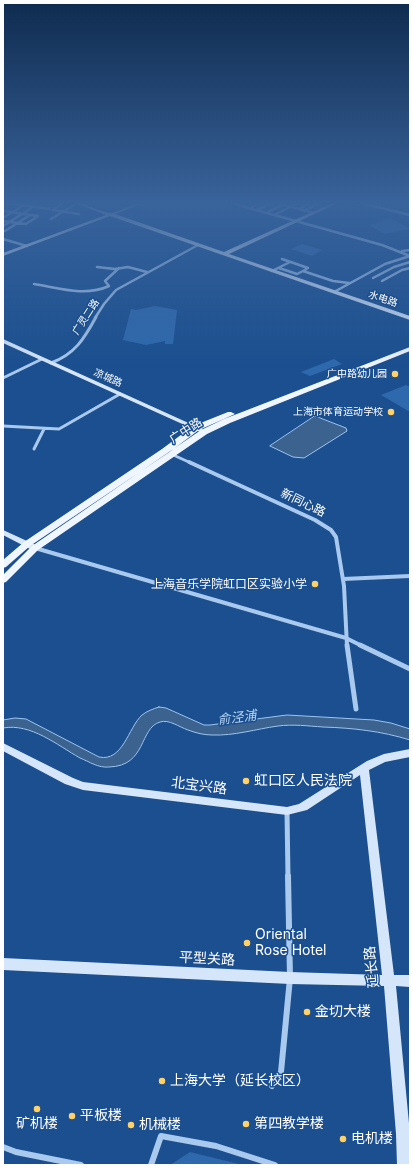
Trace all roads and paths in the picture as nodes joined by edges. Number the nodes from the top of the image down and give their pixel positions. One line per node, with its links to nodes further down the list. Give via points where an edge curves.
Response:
1 (174, 258): 13 (street, 广灵二路)
2 (234, 258): 11 (street, 水电路)
3 (405, 258): 16 (street, via 385,264)
4 (282, 259): 5 (street)
5 (290, 262): 9 (street); 12 (street, via 308,268)
6 (410, 262): 14 (street)
7 (97, 267): 8 (street)
8 (119, 268): 13 (street, via 128,267); 18 (street, via 105,281 109,286)
9 (279, 268): 11 (street); 12 (street, via 297,274)
10 (410, 268): 15 (street)
11 (272, 271): 20 (street, 水电路)
12 (303, 271): 16 (street, via 333,281 342,280)
13 (147, 272): 19 (street, 广灵二路)
14 (373, 278)
15 (382, 281)
16 (349, 283): 20 (street)
17 (34, 284): 18 (street, via 92,292 102,291)
18 (107, 287): 19 (street)
19 (118, 289): 26 (street, 广灵二路, via 108,298 76,348)
20 (334, 292): 21 (street, 水电路)
21 (410, 318)
22 (3, 342): 25 (street, 凉城路)
23 (410, 344): 30 (main road, 广中路)
24 (410, 349): 32 (main road, 广中路)
25 (42, 359): 26 (street, 凉城路); 27 (street)
26 (52, 364): 28 (street, 凉城路)
27 (3, 378)
28 (120, 394): 30 (street, 凉城路); 31 (street, via 58,429)
29 (3, 426): 31 (street)
30 (196, 428): 32 (street, 凉城路); 34 (main road, 广中路)
31 (44, 429): 33 (street)
32 (204, 432): 34 (main road, 广中路)
33 (34, 449)
34 (168, 453): 36 (main road, 广中路); 37 (main road, 广中路); 40 (street, 新同心路, via 324,524 338,541)
35 (3, 532): 36 (street)
36 (26, 544): 37 (street); 38 (main road, 广中路)
37 (36, 548): 41 (main road, 广中路); 42 (street)
38 (3, 565)
39 (410, 576): 40 (street)
40 (343, 579): 42 (street, 新同心路)
41 (3, 580)
42 (346, 638): 43 (street); 44 (street, 新同心路)
43 (410, 669)
44 (356, 708)
45 (3, 747): 48 (street, 北宝兴路, via 83,786)
46 (410, 753): 47 (street, 北宝兴路, via 384,758)
47 (364, 767): 48 (street, 北宝兴路, via 298,809); 51 (street, 延长路)
48 (286, 811): 50 (street)
49 (3, 964): 50 (street, 平型关路)
50 (290, 978): 51 (street, 平型关路); 53 (street, via 281,1072)
51 (389, 980): 52 (street, 平型关路); 58 (street, 延长路)
52 (410, 981)
53 (272, 1086)
54 (3, 1147): 55 (street)
55 (81, 1165)
56 (151, 1165): 57 (street, via 161,1136 216,1146)
57 (275, 1165)
58 (404, 1165)

